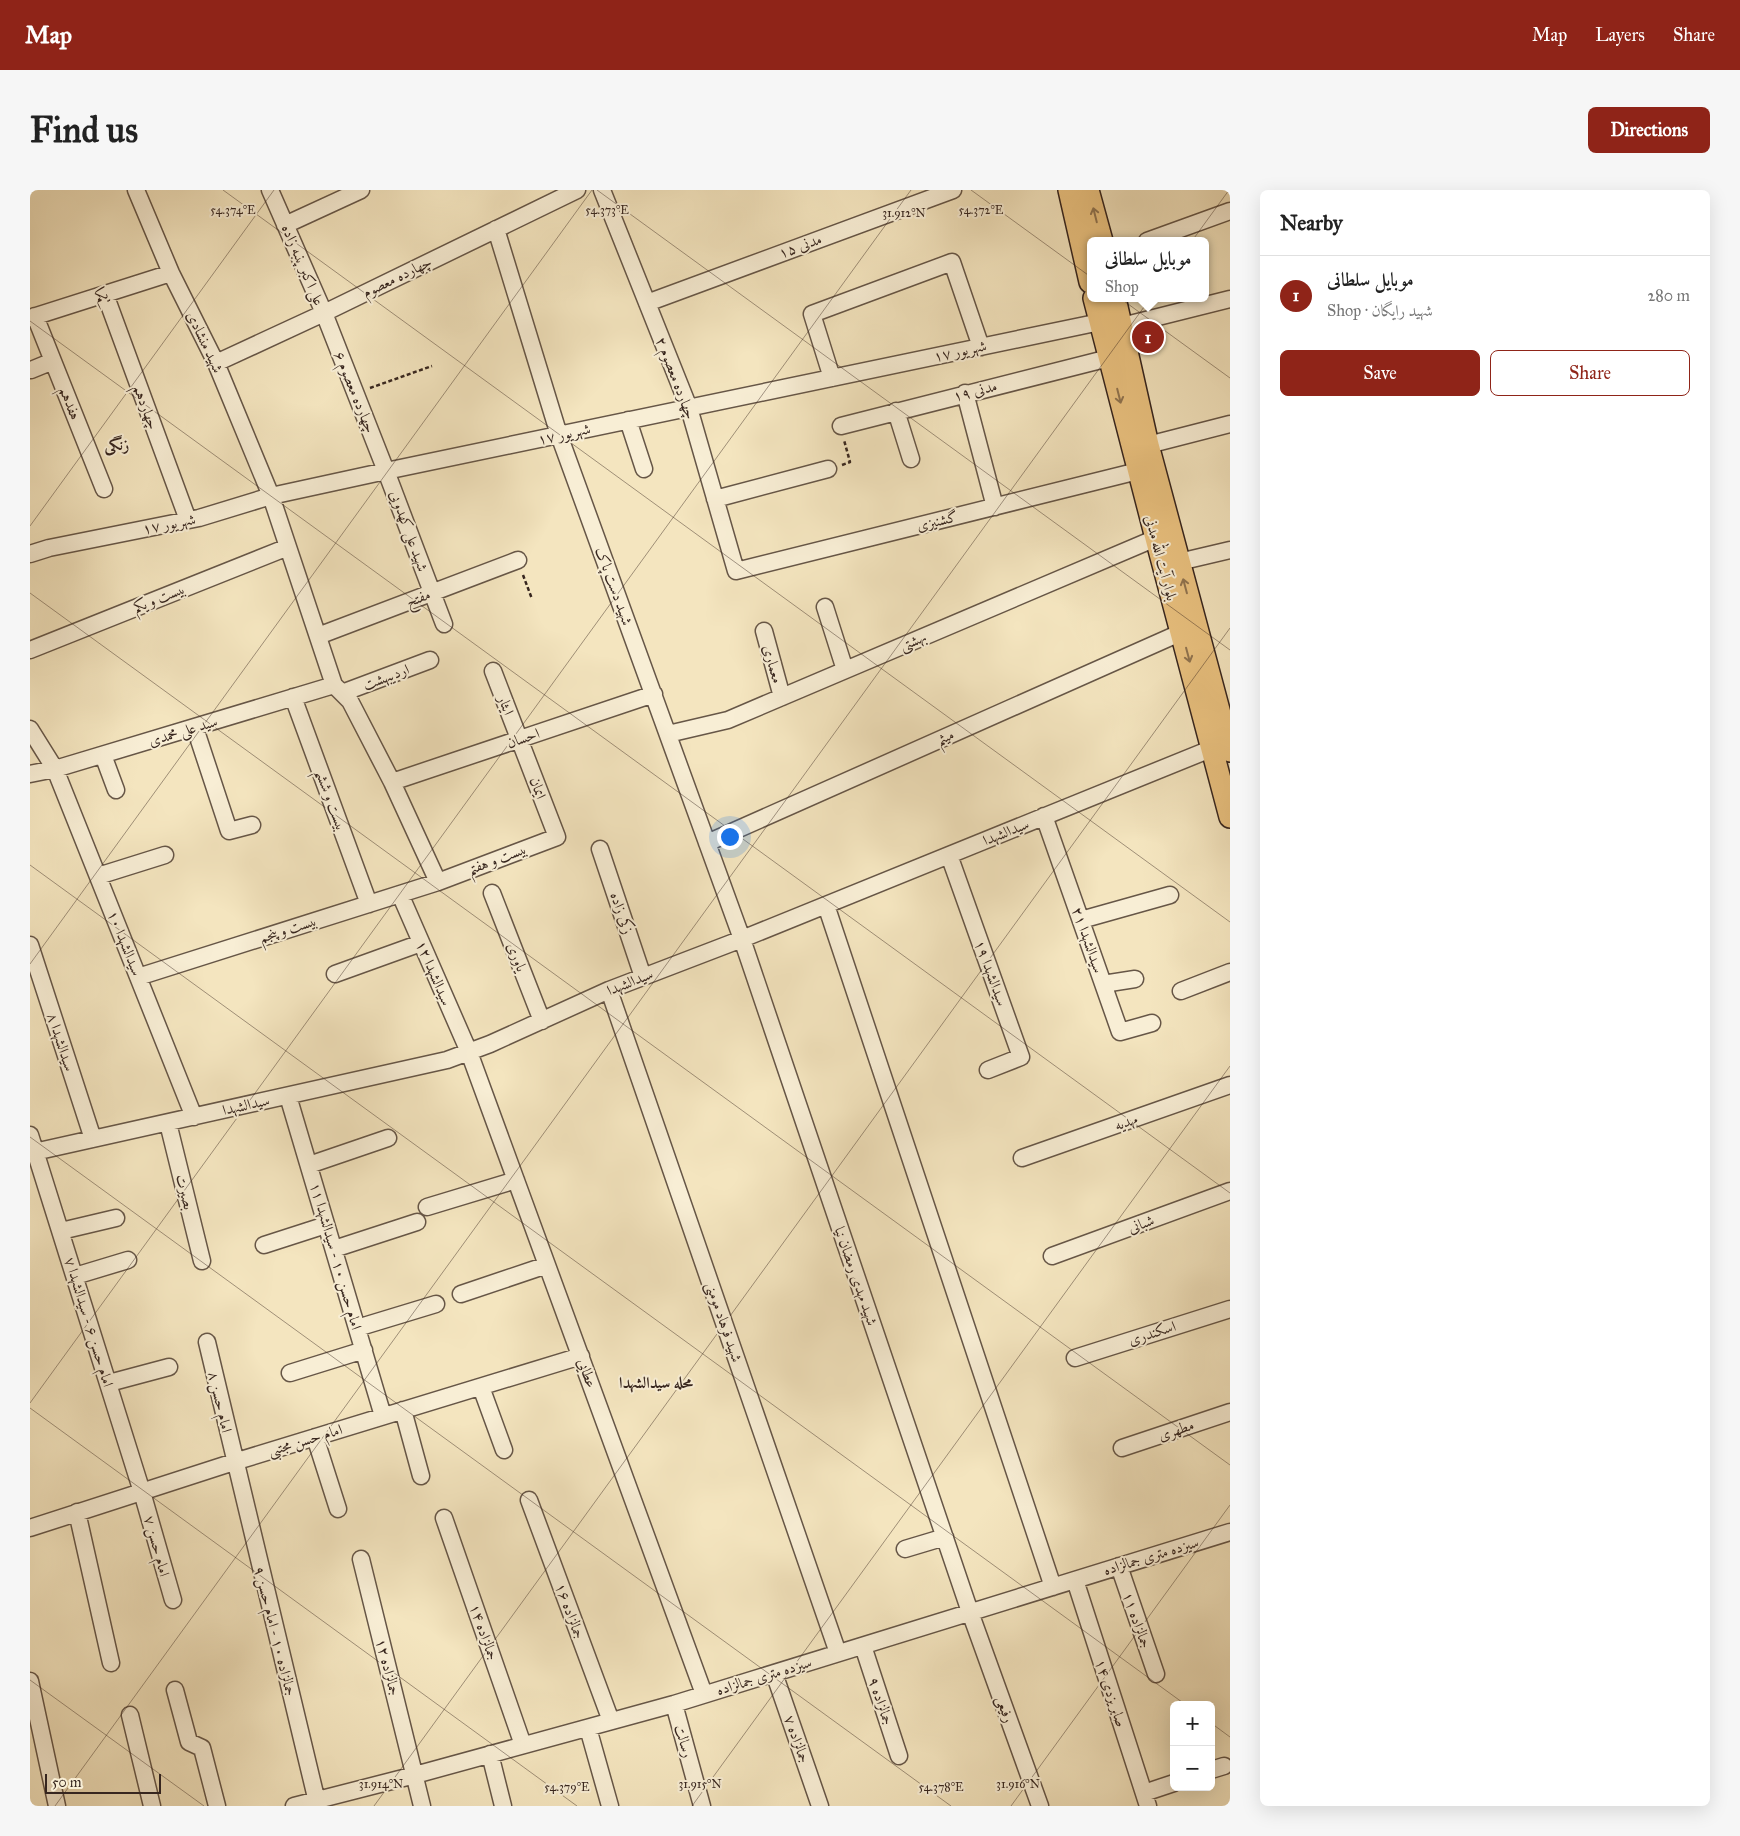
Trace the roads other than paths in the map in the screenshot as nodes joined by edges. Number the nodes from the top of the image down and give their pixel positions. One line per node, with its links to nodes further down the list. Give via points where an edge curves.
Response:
1 (136, 190): 15 (street, شهید منشادی)
2 (270, 190): 10 (street, علی اکبر پنبه زاده)
3 (361, 190): 10 (street)
4 (602, 190): 18 (street, چهارده معصوم ۲)
5 (953, 190): 18 (street, مدنی ۱۵)
6 (1069, 190): 14 (main road)
7 (1088, 190): 12 (main road, one-way to 7)
8 (568, 192): 11 (street, چهارده معصوم)
9 (1230, 211): 13 (street)
10 (286, 224): 21 (street, علی اکبر پنبه زاده)
11 (496, 228): 21 (street, چهارده معصوم); 37 (street, شهید دست پاک)
12 (1101, 237)
13 (1158, 237)
14 (1087, 269)
15 (171, 273): 16 (street, یکم); 28 (street, شهید منشادی)
16 (105, 294): 22 (street, یکم); 48 (street, چهاردهم)
17 (1230, 299): 24 (street)
18 (647, 302): 32 (street, چهارده معصوم ۲)
19 (1095, 302): 23 (main road, بلوار آیت الله مدنی)
20 (1116, 302): 24 (main road, بلوار آیت الله مدنی)
21 (324, 314): 28 (street, چهارده معصوم); 42 (street, چهارده معصوم ۶)
22 (33, 317): 27 (street, هفدهم)
23 (1100, 322): 25 (street, ۱۷ شهریور); 26 (main road, بلوار آیت الله مدنی)
24 (1122, 326): 38 (main road, بلوار آیت الله مدنی)
25 (981, 346): 30 (street, ۱۷ شهریور); 30 (street, via 952,262 812,314)
26 (1109, 358): 31 (street, مدنی ۱۹); 43 (main road, بلوار آیت الله مدنی, one-way to 43)
27 (53, 361): 29 (street); 44 (street, هفدهم)
28 (216, 363): 45 (street, شهید منشادی)
29 (31, 370)
30 (832, 378): 32 (street, ۱۷ شهریور)
31 (966, 393): 33 (street, مدنی ۱۹); 47 (street)
32 (689, 408): 34 (street, ۱۷ شهریور); 46 (street, چهارده معصوم ۲)
33 (896, 411): 36 (street, مدنی ۱۹); 39 (street)
34 (628, 420): 37 (street, ۱۷ شهریور); 40 (street)
35 (1230, 424): 38 (street)
36 (841, 426)
37 (559, 435): 42 (street, ۱۷ شهریور); 67 (street, شهید دست پاک)
38 (1148, 445): 54 (main road, بلوار آیت الله مدنی)
39 (911, 459)
40 (644, 469)
41 (828, 469): 46 (street)
42 (386, 471): 45 (street, ۱۷ شهریور); 56 (street, شهید علی کهدویی)
43 (1138, 471): 47 (street, گشنیزی); 49 (main road, بلوار آیت الله مدنی)
44 (104, 489)
45 (271, 496): 48 (street, ۱۷ شهریور); 50 (street, شهید منشادی)
46 (715, 499): 55 (street, چهارده معصوم ۲)
47 (995, 507): 55 (street, گشنیزی)
48 (188, 520): 52 (street, ۱۷ شهریور)
49 (1156, 538): 60 (main road, بلوار آیت الله مدنی); 64 (street, بهشتی)
50 (288, 547): 61 (street, شهید منشادی); 62 (street, بیست و یکم)
51 (1230, 550): 54 (street)
52 (30, 554)
53 (518, 560): 56 (street, مفتح)
54 (1179, 562): 74 (main road, بلوار آیت الله مدنی, one-way to 54)
55 (736, 571)
56 (432, 592): 58 (street, شهید علی کهدویی); 61 (street, مفتح)
57 (826, 607): 64 (street)
58 (444, 624)
59 (764, 631): 69 (street, معماری)
60 (1182, 632): 74 (main road, بلوار آیت الله مدنی, one-way to 74); 84 (street, میثم)
61 (318, 636): 66 (street, شهید منشادی)
62 (30, 650)
63 (430, 660): 66 (street, اردیبهشت)
64 (845, 670): 69 (street, بهشتی)
65 (493, 671): 73 (street, ایثار)
66 (338, 689): 68 (street, سید علی محمدی); 78 (street, شهید منشادی, via 350,701)
67 (654, 694): 72 (street, شهید دست پاک); 73 (street, احسان)
68 (293, 697): 70 (street, سید علی محمدی); 93 (street, بیست و ششم)
69 (782, 697): 72 (street, بهشتی, via 728,720)
70 (195, 728): 75 (street, سید علی محمدی); 82 (street, via 229,831)
71 (30, 729): 76 (street)
72 (668, 734): 84 (street, شهید دست پاک)
73 (519, 739): 78 (street, احسان); 83 (street, ایمان)
74 (1225, 746): 80 (street, سیدالشهدا); 81 (main road, بلوار آیت الله مدنی)
75 (103, 755): 76 (street, سید علی محمدی); 79 (street)
76 (55, 769): 77 (street, سید علی محمدی); 88 (street, سیدالشهدا ۱۰)
77 (30, 774)
78 (392, 782): 89 (street, شهید منشادی)
79 (116, 790)
80 (1044, 816): 87 (street, سیدالشهدا); 95 (street, سیدالشهدا ۲۱)
81 (1230, 817)
82 (252, 825)
83 (557, 837): 89 (street, بیست و هفتم)
84 (708, 843): 96 (street, شهید دست پاک)
85 (600, 849): 102 (street, زکی زاده)
86 (165, 855): 88 (street)
87 (949, 855): 94 (street, سیدالشهدا); 110 (street, سیدالشهدا ۱۹, via 1021,1057)
88 (98, 876): 101 (street, سیدالشهدا ۱۰)
89 (438, 882): 90 (street, بیست و پنجم)
90 (400, 894): 93 (street, بیست و پنجم); 97 (street, سیدالشهدا ۱۲)
91 (492, 894): 107 (street, یاوری)
92 (1170, 895): 95 (street)
93 (369, 904): 101 (street, بیست و پنجم)
94 (826, 905): 96 (street, سیدالشهدا); 167 (street)
95 (1081, 920): 104 (street, سیدالشهدا ۲۱)
96 (742, 939): 102 (street, سیدالشهدا); 162 (street, شهید مهدی رمضان نیا)
97 (421, 943): 100 (street); 109 (street, سیدالشهدا ۱۲)
98 (30, 946): 117 (street, سیدالشهدا ۸)
99 (1230, 972): 106 (street)
100 (335, 974)
101 (138, 977): 113 (street, سیدالشهدا ۱۰)
102 (644, 977): 105 (street, سیدالشهدا)
103 (1135, 979): 104 (street)
104 (1104, 984): 108 (street, سیدالشهدا ۲۱, via 1120,1032)
105 (609, 990): 107 (street, سیدالشهدا); 171 (street, شهید فرهاد مومنی)
106 (1181, 991)
107 (542, 1021): 109 (street, سیدالشهدا)
108 (1152, 1024)
109 (469, 1052): 112 (street, سیدالشهدا, via 413,1069); 121 (street, عطایی)
110 (988, 1070)
111 (1230, 1085): 119 (street, مهدیه)
112 (288, 1096): 113 (street, سیدالشهدا); 120 (street, امام حسن ۱۰ - سیدالشهدا ۱۱)
113 (194, 1117): 114 (street, سیدالشهدا)
114 (168, 1123): 117 (street, سیدالشهدا); 132 (street, بصیرت)
115 (30, 1135): 118 (street, امام حسن ۶ - سیدالشهدا ۷)
116 (388, 1138): 120 (street)
117 (93, 1139): 118 (street, سیدالشهدا)
118 (33, 1153): 127 (street, امام حسن ۶ - سیدالشهدا ۷)
119 (1022, 1158)
120 (309, 1165): 126 (street, امام حسن ۱۰ - سیدالشهدا ۱۱)
121 (516, 1180): 123 (street); 133 (street, عطایی)
122 (1230, 1191): 130 (street, شبانی)
123 (427, 1207)
124 (116, 1218): 127 (street)
125 (418, 1222): 129 (street)
126 (326, 1225): 128 (street); 129 (street, امام حسن ۱۰ - سیدالشهدا ۱۱)
127 (61, 1231): 134 (street, امام حسن ۶ - سیدالشهدا ۷)
128 (264, 1245)
129 (334, 1249): 138 (street, امام حسن ۱۰ - سیدالشهدا ۱۱)
130 (1052, 1256)
131 (128, 1260): 134 (street)
132 (202, 1261)
133 (547, 1265): 135 (street); 141 (street, عطایی)
134 (75, 1276): 145 (street, امام حسن ۶ - سیدالشهدا ۷)
135 (461, 1294)
136 (436, 1304): 138 (street)
137 (1230, 1309): 142 (street, اسکندری)
138 (357, 1328): 140 (street, امام حسن ۱۰ - سیدالشهدا ۱۱)
139 (207, 1342): 153 (street, امام حسن ۸)
140 (364, 1350): 144 (street); 149 (street, امام حسن ۱۰ - سیدالشهدا ۱۱)
141 (581, 1356): 146 (street, امام حسن مجتبی); 177 (street, عطایی)
142 (1075, 1358)
143 (169, 1366): 145 (street)
144 (290, 1373)
145 (109, 1384): 155 (street, امام حسن ۶ - سیدالشهدا ۷)
146 (481, 1387): 147 (street, امام حسن مجتبی); 152 (street)
147 (403, 1410): 149 (street, امام حسن مجتبی); 154 (street)
148 (1230, 1412): 151 (street, مطهری)
149 (383, 1416): 150 (street, امام حسن مجتبی)
150 (315, 1437): 153 (street, امام حسن مجتبی); 157 (street)
151 (1122, 1448)
152 (504, 1450)
153 (234, 1462): 155 (street, امام حسن مجتبی); 188 (street, جمالزاده ۱۰ - امام حسن ۹)
154 (421, 1476)
155 (142, 1492): 158 (street, امام حسن مجتبی); 168 (street, امام حسن ۷)
156 (528, 1500): 180 (street, جمالزاده ۱۶)
157 (338, 1509)
158 (77, 1512): 160 (street, امام حسن مجتبی); 172 (street)
159 (444, 1518): 182 (street, جمالزاده ۱۴)
160 (30, 1527)
161 (1230, 1532): 165 (street, سیزده متری جمالزاده)
162 (945, 1538): 163 (street); 169 (street, شهید مهدی رمضان نیا)
163 (905, 1549)
164 (361, 1558): 185 (street, جمالزاده ۱۲)
165 (1119, 1566): 166 (street, سیزده متری جمالزاده); 174 (street, جمالزاده ۱۱)
166 (1075, 1580): 167 (street, سیزده متری جمالزاده); 187 (street, صابر یزدی ۱۴)
167 (1053, 1587): 169 (street, سیزده متری جمالزاده)
168 (172, 1600)
169 (970, 1612): 170 (street, سیزده متری جمالزاده); 198 (street, رفیعی)
170 (863, 1646): 171 (street, سیزده متری جمالزاده); 184 (street, جمالزاده ۹)
171 (838, 1653): 173 (street, سیزده متری جمالزاده)
172 (111, 1663)
173 (774, 1673): 177 (street, سیزده متری جمالزاده); 197 (street, جمالزاده ۷)
174 (1156, 1674)
175 (30, 1681): 189 (street)
176 (175, 1690): 191 (street, via 189,1742 202,1748)
177 (704, 1694): 178 (street, سیزده متری جمالزاده)
178 (674, 1704): 180 (street, سیزده متری جمالزاده); 196 (street, رسالت)
179 (130, 1715): 190 (street)
180 (611, 1721): 181 (street, سیزده متری جمالزاده)
181 (588, 1728): 182 (street, سیزده متری جمالزاده); 195 (street)
182 (523, 1745): 183 (street, سیزده متری جمالزاده)
183 (490, 1754): 185 (street, سیزده متری جمالزاده); 194 (street)
184 (900, 1756)
185 (415, 1775): 188 (street, سیزده متری جمالزاده); 193 (street, جمالزاده ۱۲)
186 (1170, 1785): 187 (street)
187 (1146, 1800)
188 (317, 1803): 192 (street, سیزده متری جمالزاده)
189 (56, 1806)
190 (152, 1806)
191 (217, 1806)
192 (294, 1806)
193 (422, 1806)
194 (503, 1806)
195 (610, 1806)
196 (702, 1806)
197 (820, 1806)
198 (1040, 1806)

